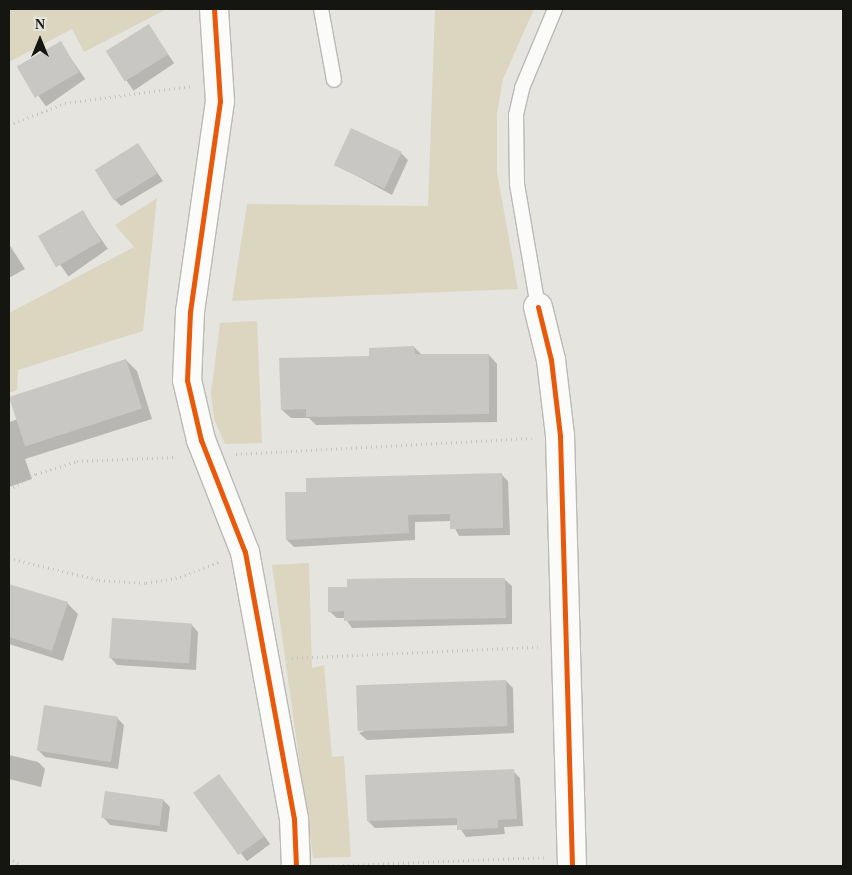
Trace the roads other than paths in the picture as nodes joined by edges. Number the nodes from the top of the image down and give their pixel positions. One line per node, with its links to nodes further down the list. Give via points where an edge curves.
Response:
1 (214, 9): 7 (street, via 220,84 187,351 192,415 245,552 294,819)
2 (321, 9): 4 (lane)
3 (555, 9): 5 (lane, via 522,88 516,115 518,184)
4 (334, 80)
5 (538, 307): 6 (street, via 551,360 560,436)
6 (572, 861)
7 (296, 866)

